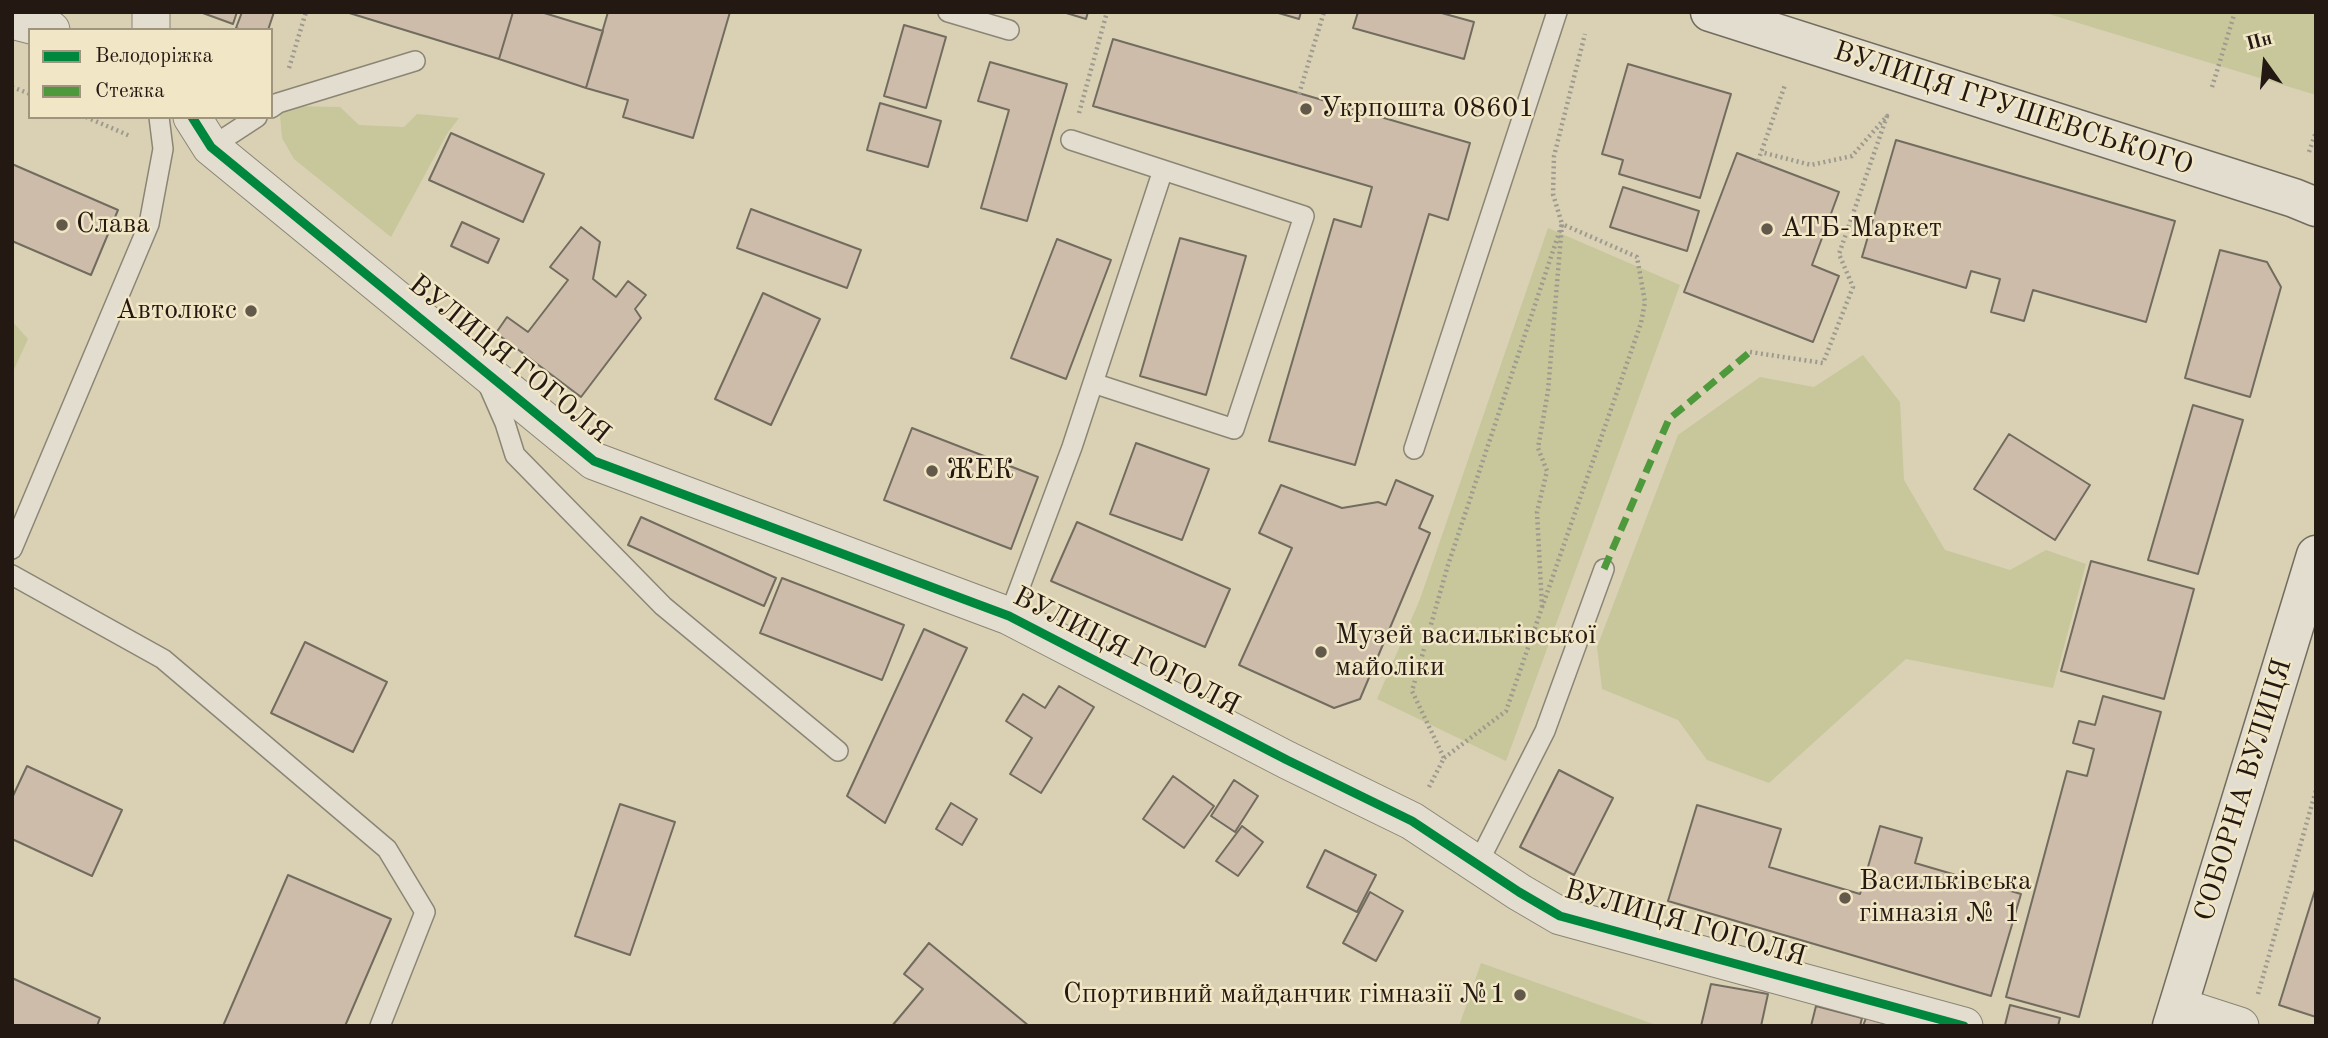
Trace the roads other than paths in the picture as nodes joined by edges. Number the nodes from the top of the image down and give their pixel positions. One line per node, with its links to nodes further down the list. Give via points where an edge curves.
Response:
1 (948, 12): 6 (lane)
2 (1557, 12): 17 (lane)
3 (1710, 12): 14 (main road, ВУЛИЦЯ ГРУШЕВСЬКОГО)
4 (12, 20): 5 (street)
5 (43, 28)
6 (1009, 30)
7 (415, 61): 8 (lane)
8 (275, 105)
9 (159, 119): 18 (lane, via 163,149 149,224)
10 (250, 119): 11 (lane)
11 (201, 132): 15 (street, ВУЛИЦЯ ГОГОЛЯ)
12 (1071, 140): 13 (lane)
13 (1163, 170): 16 (lane); 16 (lane, via 1304,216 1234,429)
14 (2316, 207)
15 (481, 368): 22 (street, ВУЛИЦЯ ГОГОЛЯ, via 594,461); 23 (lane, via 515,455 663,606)
16 (1093, 383): 22 (lane)
17 (1414, 449)
18 (12, 549)
19 (2316, 555): 26 (main road, СОБОРНА ВУЛИЦЯ)
20 (1604, 569): 24 (lane, via 1545,731)
21 (12, 575): 27 (lane, via 163,659 387,849 425,912)
22 (1009, 616): 24 (street, ВУЛИЦЯ ГОГОЛЯ, via 1412,821)
23 (838, 751)
24 (1478, 863): 28 (street, ВУЛИЦЯ ГОГОЛЯ, via 1560,916)
25 (2248, 1013): 26 (street)
26 (2175, 1016)
27 (380, 1026)
28 (1964, 1026)

